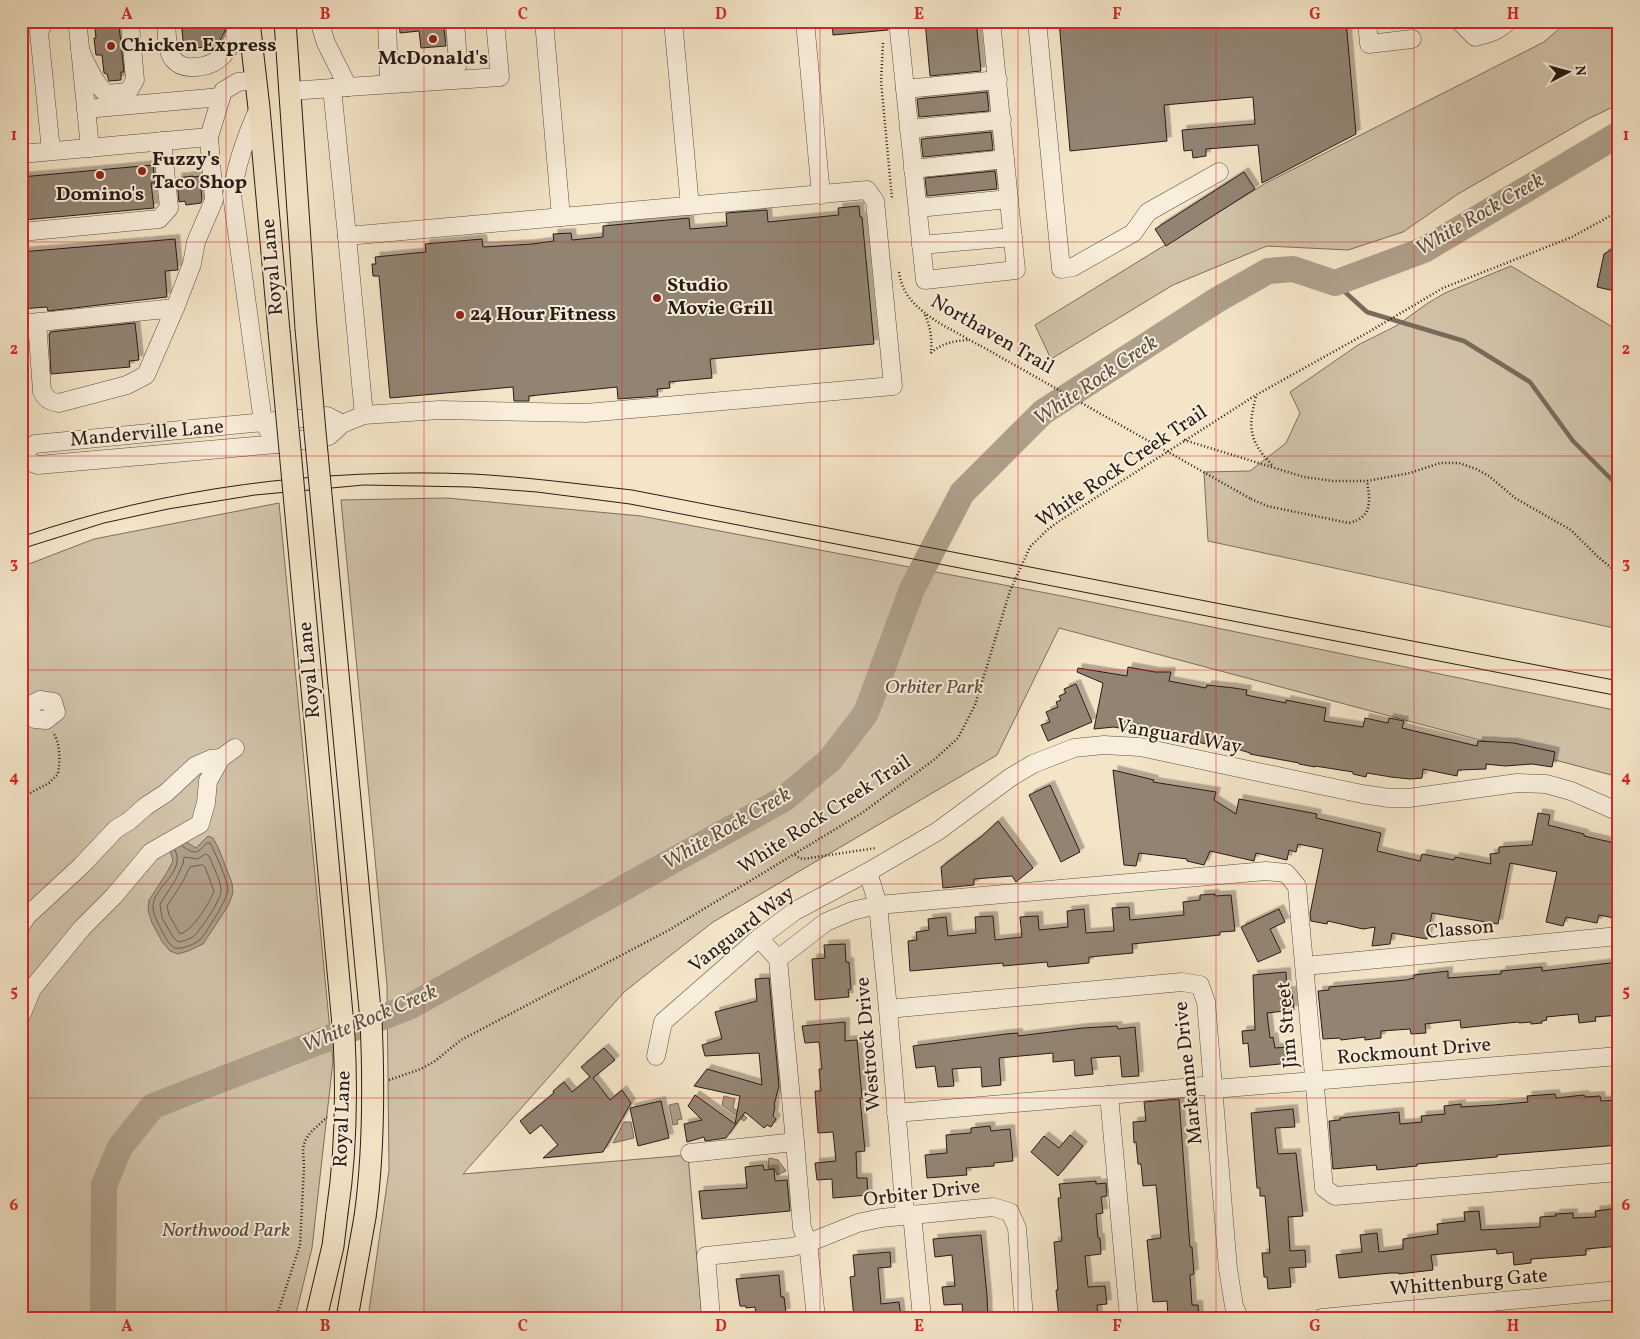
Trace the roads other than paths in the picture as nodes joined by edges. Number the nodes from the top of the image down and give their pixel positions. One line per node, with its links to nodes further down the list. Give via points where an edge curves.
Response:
1 (46, 21): 36 (street, via 40,32)
2 (74, 21): 21 (street)
3 (128, 21): 21 (street, via 135,80 128,92 107,94 101,90)
4 (166, 21): 19 (street, via 172,58 181,66 188,67 211,64 219,59)
5 (285, 21): 27 (main road, Royal Lane)
6 (318, 21): 25 (street)
7 (387, 21): 22 (street)
8 (455, 21): 22 (street, via 458,64)
9 (495, 21): 22 (street, via 500,77)
10 (544, 21): 45 (street)
11 (673, 21): 43 (street)
12 (805, 21): 41 (street)
13 (898, 21): 26 (street)
14 (991, 21): 24 (street)
15 (1037, 21): 40 (street, via 1061,269 1073,267 1133,233 1148,212)
16 (1367, 21): 20 (street, via 1369,44)
17 (1459, 21): 18 (street, via 1475,37 1501,29)
18 (1508, 21)
19 (242, 24): 23 (main road, Royal Lane)
20 (1412, 39)
21 (80, 50): 30 (street)
22 (389, 77): 25 (street)
23 (256, 80): 28 (street, via 238,82); 29 (main road, Royal Lane)
24 (998, 80): 26 (street); 31 (street)
25 (340, 87): 27 (street); 47 (street)
26 (905, 89): 32 (street)
27 (291, 91): 83 (main road, Royal Lane, bridge, via 306,328 374,1080 370,1181)
28 (221, 97): 30 (street); 33 (street)
29 (259, 108): 53 (street, via 240,155 232,195); 82 (main road, Royal Lane, bridge, via 344,1036 345,1137 333,1246)
30 (86, 110): 35 (street)
31 (1002, 120): 32 (street); 38 (street)
32 (909, 130): 39 (street)
33 (209, 137): 34 (street); 50 (street, via 214,200)
34 (162, 141): 35 (street); 46 (street, via 168,208 159,219)
35 (90, 148): 36 (street)
36 (50, 151): 37 (street)
37 (21, 154)
38 (1005, 159): 39 (street); 42 (street)
39 (913, 169): 44 (street)
40 (1219, 172)
41 (821, 195): 43 (street); 52 (street, via 867,190 875,201 893,386 586,413 440,410)
42 (1009, 199): 44 (street); 48 (street)
43 (690, 206): 45 (street)
44 (918, 208): 49 (street)
45 (561, 217): 47 (street)
46 (21, 232)
47 (347, 236): 52 (street)
48 (1013, 237): 49 (street); 49 (street, via 1016,270 925,280)
49 (921, 245)
50 (174, 308): 51 (street); 51 (street, via 146,375 127,385 59,403 48,400 42,391)
51 (29, 323)
52 (364, 415): 54 (street)
53 (263, 422): 54 (street, Manderville Lane, via 326,416); 55 (street); 56 (street, Manderville Lane, via 35,444)
54 (342, 424): 55 (street, Manderville Lane, via 329,436)
55 (277, 444): 57 (street, Manderville Lane, via 38,465)
56 (21, 453)
57 (21, 459)
58 (22, 709): 59 (street, via 40,700 53,702 56,712)
59 (46, 720)
60 (1619, 812): 61 (street, Vanguard Way, via 1546,784 1517,783 1389,798 1140,747 1104,745 1074,748 1033,764 938,831)
61 (868, 872): 62 (street, Westrock Drive); 65 (street, Vanguard Way, via 795,911)
62 (878, 906): 66 (street, via 852,911 826,922); 67 (street, Jim Street, via 1266,871 1286,873 1297,886); 68 (street, Westrock Drive)
63 (21, 925): 69 (street, via 116,829 195,766 228,753 208,781 200,824 151,852 32,989)
64 (1619, 936): 67 (street, Classon)
65 (759, 938): 66 (street); 70 (street, Vanguard Way, via 663,1022)
66 (778, 959): 76 (street)
67 (1305, 966): 72 (street, Jim Street)
68 (888, 1009): 73 (street, Markanne Drive, via 1182,982 1200,985 1206,1002); 75 (street, Westrock Drive)
69 (21, 1016)
70 (656, 1056)
71 (1619, 1056): 72 (street, Rockmount Drive)
72 (1314, 1081): 73 (street, Rockmount Drive); 78 (street, Jim Street, via 1324,1188 1335,1196)
73 (1214, 1087): 74 (street, Rockmount Drive); 89 (street, Markanne Drive, via 1228,1269)
74 (1109, 1096): 75 (street, Rockmount Drive); 88 (street)
75 (896, 1113): 79 (street, Westrock Drive)
76 (794, 1142): 77 (street); 80 (street, via 802,1228)
77 (690, 1153)
78 (1619, 1172)
79 (908, 1214): 80 (street, Orbiter Drive, via 858,1223); 86 (street, Westrock Drive); 87 (street, Orbiter Drive, via 993,1207 1010,1212 1017,1228)
80 (808, 1243): 84 (street, Orbiter Drive, via 706,1256); 85 (street)
81 (1619, 1290): 90 (street, Whittenburg Gate)
82 (316, 1318)
83 (347, 1318)
84 (711, 1318)
85 (816, 1318)
86 (922, 1318)
87 (1024, 1318)
88 (1129, 1318)
89 (1239, 1318)
90 (1322, 1318)

